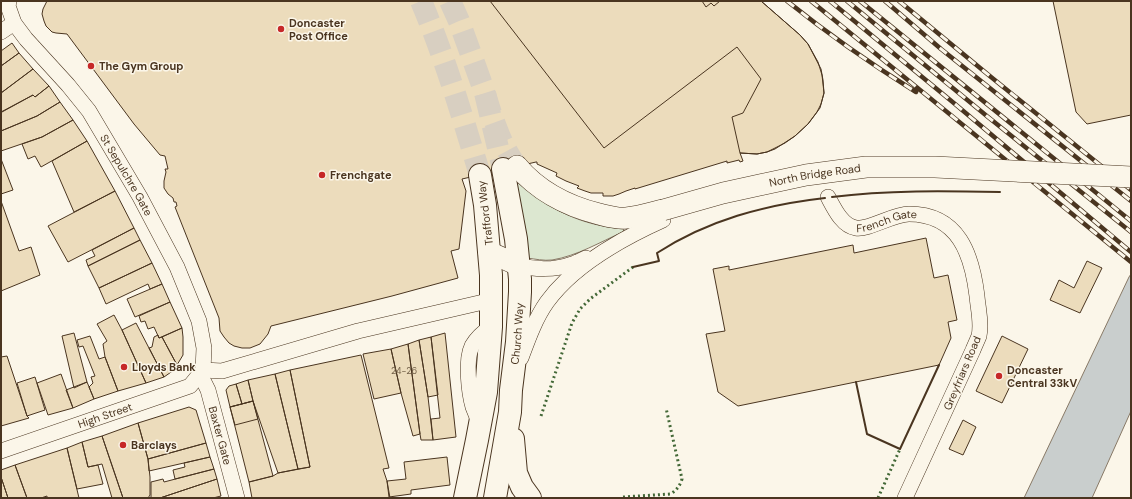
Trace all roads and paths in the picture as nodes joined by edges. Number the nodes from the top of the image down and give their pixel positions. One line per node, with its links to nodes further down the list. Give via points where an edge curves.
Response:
1 (9, 1): 2 (street, St Sepulchre Gate, via 8,6)
2 (14, 23): 3 (street); 14 (street, St Sepulchre Gate, via 89,111 140,197 177,267 199,321 204,348)
3 (1, 32)
4 (510, 168): 8 (street, North Bridge Road, via 565,202 592,212 626,218); 12 (highway, Church Way)
5 (480, 175): 11 (highway, Trafford Way)
6 (1131, 177): 8 (street, North Bridge Road, bridge, via 935,166 866,167 806,175 723,193)
7 (828, 197): 9 (street, French Gate, via 850,226 857,228 901,215)
8 (663, 215): 10 (street, North Bridge Road)
9 (923, 215): 22 (street, Greyfriars Road, via 936,219 952,231 966,249 975,283 980,330)
10 (614, 245): 12 (street, via 572,264 551,268 528,268); 15 (street, North Bridge Road, via 577,271 546,303 524,349)
11 (489, 252): 12 (street); 13 (highway)
12 (518, 265): 15 (highway, Church Way, via 519,314)
13 (492, 300): 14 (street, via 358,331 222,371); 19 (highway, via 486,392)
14 (202, 372): 17 (street, High Street, via 190,386); 18 (street, Baxter Gate)
15 (511, 390): 16 (highway, Church Way)
16 (510, 412): 20 (highway, Church Way); 21 (highway, via 516,473)
17 (1, 451)
18 (236, 498)
19 (465, 498)
20 (495, 498)
21 (530, 498)
22 (904, 498)

